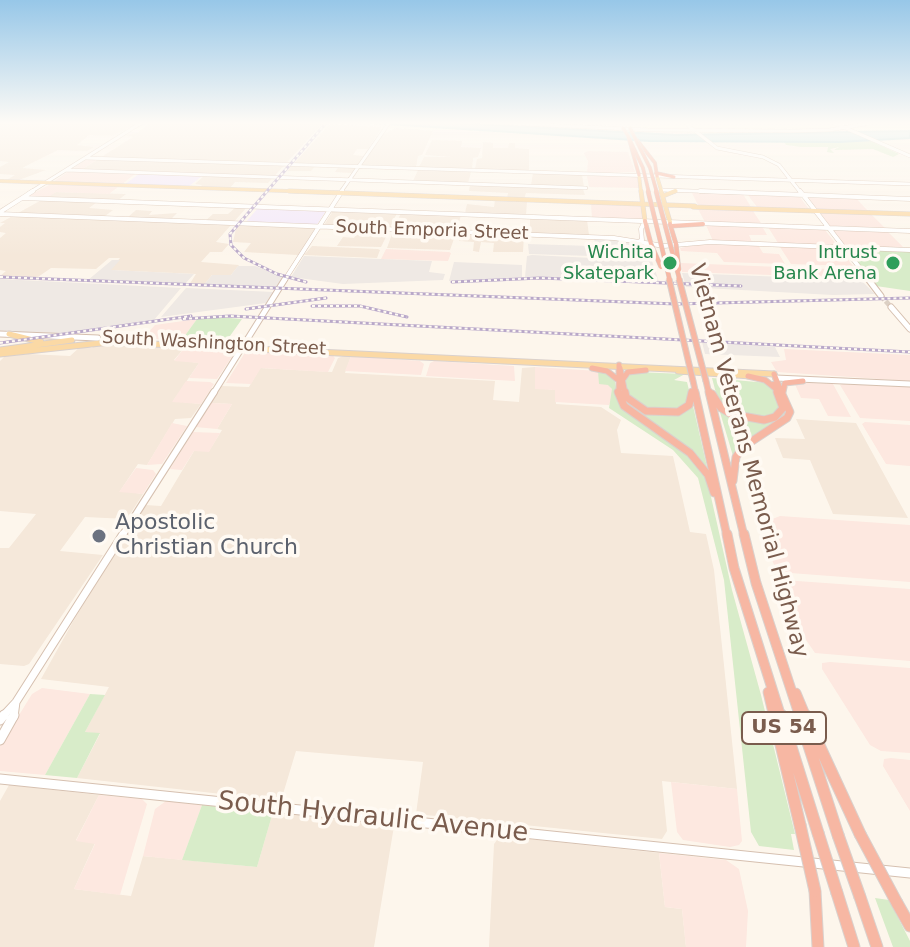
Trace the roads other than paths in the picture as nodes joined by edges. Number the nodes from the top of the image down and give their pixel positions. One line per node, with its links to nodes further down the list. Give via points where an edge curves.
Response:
1 (71, 167): 9 (street)
2 (358, 167): 14 (street)
3 (365, 167): 12 (street)
4 (636, 167): 10 (highway)
5 (643, 167): 42 (highway, Vietnam Veterans Memorial Highway / US 54, bridge)
6 (650, 167): 43 (highway, Vietnam Veterans Memorial Highway / US 54, bridge)
7 (655, 167): 11 (highway, bridge)
8 (781, 167): 16 (street)
9 (66, 170): 14 (street); 18 (street)
10 (638, 173): 11 (street); 12 (highway); 26 (main road)
11 (656, 174): 13 (highway); 17 (main road)
12 (629, 175)
13 (674, 177): 16 (street); 17 (main road)
14 (349, 180): 20 (street); 22 (street)
15 (0, 181): 18 (main road)
16 (791, 181): 19 (street); 23 (street)
17 (659, 182): 21 (main road)
18 (45, 183): 22 (main road); 24 (street)
19 (910, 184)
20 (586, 188)
21 (662, 193): 23 (street); 27 (main road)
22 (340, 194): 26 (main road); 28 (street)
23 (802, 195): 25 (street); 29 (street)
24 (22, 198): 28 (street); 30 (street)
25 (910, 199)
26 (644, 204): 27 (main road); 32 (main road)
27 (665, 205): 29 (main road); 33 (main road)
28 (331, 209): 32 (street); 36 (street)
29 (813, 210): 31 (main road); 37 (street)
30 (0, 213): 36 (street, South Emporia Street)
31 (910, 214)
32 (645, 221): 33 (street); 39 (street); 42 (highway, bridge)
33 (670, 224): 34 (highway); 35 (street); 43 (highway, bridge)
34 (703, 224): 35 (street)
35 (729, 224): 37 (street)
36 (319, 226): 39 (street, South Emporia Street); 52 (street)
37 (827, 228): 38 (street); 40 (street)
38 (910, 231)
39 (637, 243): 40 (street, South Emporia Street)
40 (842, 247): 41 (street, South Emporia Street); 44 (street)
41 (910, 250)
42 (670, 287): 61 (highway, Vietnam Veterans Memorial Highway / US 54, bridge)
43 (681, 288): 62 (highway, Vietnam Veterans Memorial Highway / US 54, bridge)
44 (881, 296)
45 (891, 307): 46 (street)
46 (910, 329)
47 (0, 334): 48 (street, South Washington Street)
48 (9, 334): 49 (street, South Washington Street); 50 (main road)
49 (98, 338): 50 (main road); 52 (main road, South Washington Street)
50 (46, 343): 51 (main road); 53 (main road)
51 (64, 345): 52 (main road); 53 (main road)
52 (241, 347): 54 (main road, South Washington Street); 72 (street)
53 (0, 352)
54 (519, 363): 55 (main road, South Washington Street); 56 (main road, South Washington Street)
55 (592, 368): 56 (main road, South Washington Street); 60 (highway)
56 (619, 368): 57 (main road, South Washington Street); 59 (main road, South Washington Street); 60 (highway)
57 (646, 370): 58 (main road, South Washington Street); 60 (highway)
58 (748, 376): 59 (main road, South Washington Street); 66 (highway)
59 (774, 377): 63 (street, South Washington Street); 64 (street, South Washington Street); 66 (highway); 67 (highway)
60 (620, 379): 61 (highway, via 632,404 662,414 689,405); 69 (highway, via 624,406 699,463)
61 (693, 381): 69 (highway, Vietnam Veterans Memorial Highway / US 54)
62 (706, 381): 66 (highway, via 721,408 753,420 782,412); 68 (highway, Vietnam Veterans Memorial Highway / US 54)
63 (803, 381): 64 (street, South Washington Street); 67 (highway, via 785,383)
64 (835, 381): 65 (street, South Washington Street)
65 (910, 384)
66 (776, 390)
67 (785, 398): 68 (highway, via 787,418 736,457)
68 (735, 499): 71 (highway, Vietnam Veterans Memorial Highway / US 54)
69 (721, 514): 70 (highway, Vietnam Veterans Memorial Highway / US 54)
70 (751, 623): 78 (highway, bridge, via 815,891); 79 (highway, Vietnam Veterans Memorial Highway / US 54, bridge)
71 (771, 631): 77 (highway, bridge, via 821,753); 80 (highway, Vietnam Veterans Memorial Highway / US 54, bridge)
72 (16, 702): 73 (street); 74 (street)
73 (0, 720)
74 (0, 740)
75 (0, 779): 76 (street, South Hydraulic Avenue)
76 (910, 873)
77 (910, 926)
78 (818, 947)
79 (854, 947)
80 (877, 947)

